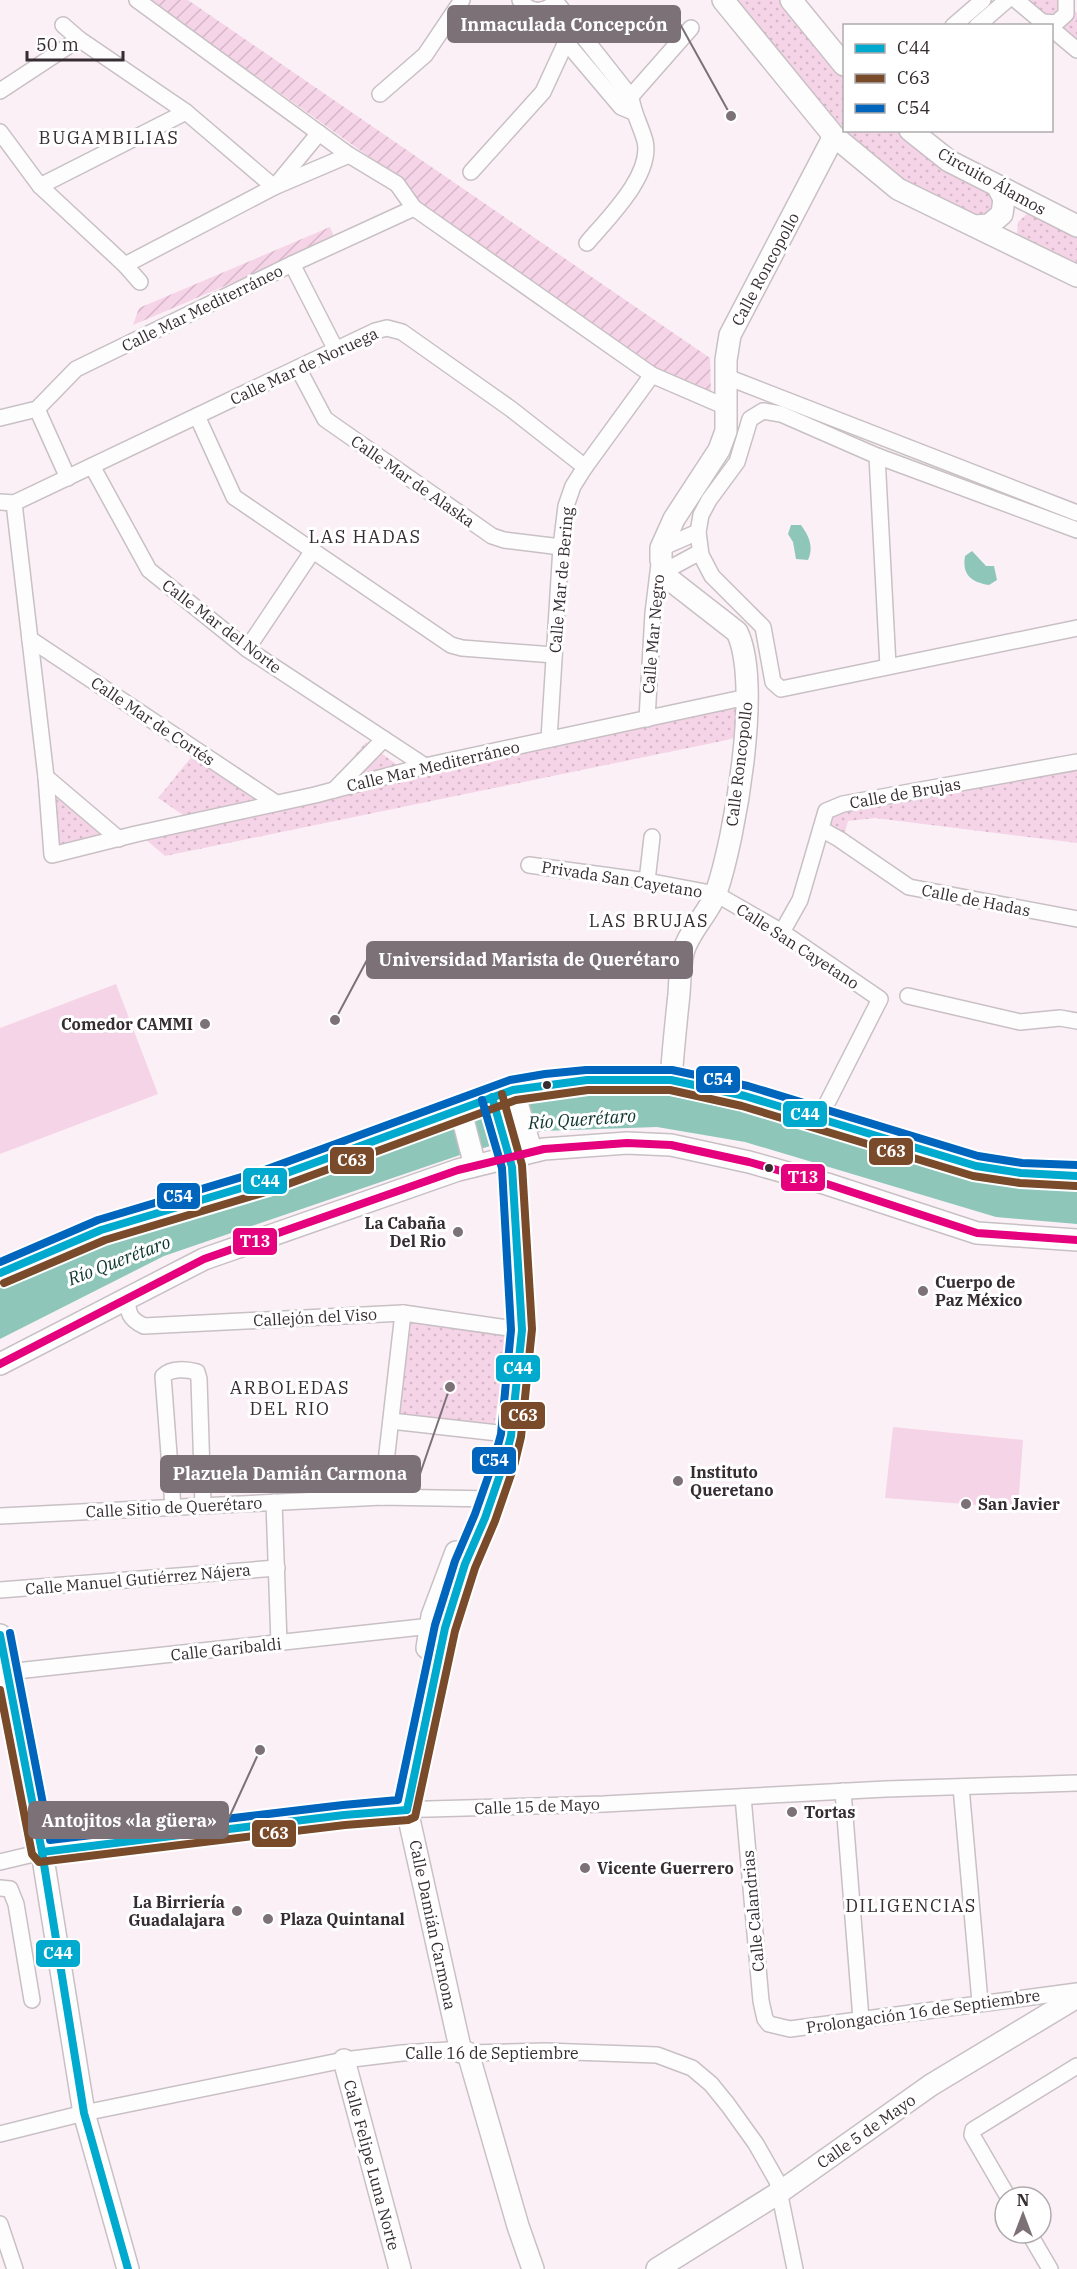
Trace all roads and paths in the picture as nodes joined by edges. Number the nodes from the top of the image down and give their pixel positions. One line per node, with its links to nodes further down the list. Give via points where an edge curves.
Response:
1 (137, 0): 28 (street)
2 (462, 0): 23 (street, via 425,55)
3 (520, 0): 9 (street, via 534,10)
4 (723, 0): 29 (street)
5 (792, 0): 21 (street)
6 (982, 0): 11 (street)
7 (1007, 0): 12 (street)
8 (1016, 0): 13 (street)
9 (552, 4): 19 (street); 24 (street)
10 (1069, 5): 14 (street, via 1066,14)
11 (955, 24)
12 (979, 24)
13 (1045, 24)
14 (1053, 24)
15 (63, 25): 18 (street)
16 (691, 28): 24 (street)
17 (1053, 31): 20 (street)
18 (79, 39): 22 (street); 25 (street)
19 (566, 42): 24 (street); 31 (street, via 543,92)
20 (1077, 50)
21 (843, 64)
22 (0, 91)
23 (380, 94)
24 (628, 105): 39 (street, via 646,143 641,171)
25 (186, 112): 32 (street); 33 (street)
26 (0, 132): 32 (street)
27 (913, 132): 34 (street, Circuito Álamos, via 949,161)
28 (319, 133): 30 (street); 33 (street)
29 (834, 136): 37 (street, via 898,189); 48 (street, Calle Roncopollo, via 730,335)
30 (349, 155): 33 (street); 35 (street, via 397,184)
31 (471, 172)
32 (40, 186): 42 (street)
33 (274, 187): 42 (street)
34 (998, 187): 36 (street, Circuito Álamos); 37 (street, via 1004,199 1002,214 989,225)
35 (414, 208): 41 (street, Calle Mar Mediterráneo); 47 (street)
36 (1040, 208): 38 (street, Circuito Álamos); 40 (street, via 1026,210 1015,220 1012,236)
37 (975, 226): 40 (street)
38 (1077, 226)
39 (587, 243)
40 (1019, 248): 43 (street)
41 (292, 264): 45 (street); 50 (street, Calle Mar Mediterráneo, via 76,369)
42 (125, 265): 44 (street)
43 (1077, 276)
44 (140, 282)
45 (336, 350): 46 (street, Calle Mar de Noruega); 55 (street, Calle Mar de Noruega, via 387,328 402,332)
46 (298, 368): 51 (street, Calle Mar de Noruega); 61 (street, Calle Mar de Alaska, via 325,419 492,536)
47 (652, 375): 49 (street); 55 (street, Calle Mar de Bering)
48 (727, 377): 49 (street, Calle Roncopollo); 58 (street)
49 (726, 408): 62 (street, Calle Roncopollo, via 726,431 719,450 674,519)
50 (37, 409): 52 (street); 56 (street)
51 (197, 416): 54 (street, Calle Mar de Noruega); 63 (street, via 234,497)
52 (0, 418)
53 (877, 456): 59 (street); 60 (street, via 781,414 755,414 737,462 701,515); 70 (street)
54 (92, 466): 56 (street, Calle Mar de Noruega); 68 (street, Calle Mar del Norte, via 149,570)
55 (585, 467): 61 (street, Calle Mar de Bering, via 566,506)
56 (68, 478): 57 (street, Calle Mar de Noruega)
57 (7, 503): 67 (street, Calle Mar Mediterráneo)
58 (1077, 513)
59 (1077, 530)
60 (698, 532): 62 (street); 64 (street)
61 (561, 548): 69 (street, Calle Mar de Bering)
62 (661, 548): 65 (street); 72 (street, Calle Mar Negro)
63 (312, 552): 68 (street); 69 (street, via 451,645)
64 (700, 552): 65 (street); 70 (street, via 712,576 763,627 776,686 786,689)
65 (665, 571): 71 (street, Calle Roncopollo, via 678,587 737,632 747,672)
66 (1077, 628): 70 (street)
67 (30, 639): 77 (street, Calle Mar Mediterráneo); 79 (street, Calle Mar de Cortés)
68 (246, 649): 73 (street, Calle Mar del Norte)
69 (554, 655): 74 (street, Calle Mar de Bering)
70 (888, 666)
71 (747, 697): 72 (street, Calle Mar Mediterráneo); 85 (street, Calle Roncopollo, via 734,819)
72 (646, 719): 74 (street, Calle Mar Mediterráneo)
73 (384, 739): 76 (street, Calle Mar del Norte); 78 (street)
74 (549, 739): 76 (street, Calle Mar Mediterráneo)
75 (1077, 762): 80 (street, Calle de Brujas, via 843,804 826,811)
76 (425, 766): 78 (street, Calle Mar Mediterráneo)
77 (46, 777): 82 (street); 82 (street, Calle Mar Mediterráneo, via 52,855)
78 (334, 790): 79 (street, Calle Mar Mediterráneo)
79 (276, 803): 82 (street, Calle Mar Mediterráneo)
80 (820, 829): 86 (street, Calle de Hadas, via 909,887); 87 (street, Calle de Brujas, via 800,900)
81 (652, 837): 84 (street)
82 (119, 838)
83 (529, 865): 84 (street, Privada San Cayetano)
84 (647, 881): 85 (street, Privada San Cayetano)
85 (716, 894): 87 (street, Calle San Cayetano); 90 (street, Calle Roncopollo, via 683,951)
86 (1077, 919)
87 (782, 932): 93 (street, Calle San Cayetano, via 880,999)
88 (908, 996): 89 (street, via 1020,1022 1054,1018)
89 (1077, 1021)
90 (671, 1080): 91 (street, via 546,1084); 93 (street)
91 (514, 1096): 92 (street); 94 (street)
92 (478, 1107): 95 (street, Calle Damián Carmona); 96 (street); 99 (street, via 265,1181 101,1230)
93 (820, 1117): 97 (street, via 976,1166)
94 (530, 1144): 95 (street); 98 (street, via 671,1145 759,1165 977,1233)
95 (503, 1154): 96 (street); 102 (street, Calle Damián Carmona, via 510,1300)
96 (472, 1160): 100 (street, via 204,1259)
97 (1077, 1176)
98 (1077, 1240)
99 (0, 1273)
100 (127, 1297): 101 (street, Callejón del Viso, via 129,1314 134,1322 144,1326); 103 (street)
101 (404, 1313): 102 (street, Callejón del Viso); 104 (street)
102 (516, 1330): 105 (street, Calle Damián Carmona); 109 (street, Calle Damián Carmona, via 511,1436)
103 (0, 1364)
104 (391, 1421): 105 (street); 108 (street)
105 (498, 1433): 109 (street, Calle Damián Carmona)
106 (202, 1477): 107 (street); 107 (street, via 197,1372 171,1371 163,1376); 110 (street)
107 (171, 1480): 111 (street)
108 (382, 1497): 109 (street, Calle Sitio de Querétaro); 112 (street, Calle Sitio de Querétaro)
109 (485, 1498): 116 (street, Calle Damián Carmona, via 465,1564)
110 (203, 1506): 111 (street, Calle Sitio de Querétaro); 112 (street, Calle Sitio de Querétaro)
111 (173, 1508): 113 (street, Calle Sitio de Querétaro)
112 (275, 1509): 114 (street)
113 (0, 1516)
114 (277, 1568): 115 (street, Calle Manuel Gutiérrez Nájera); 118 (street)
115 (0, 1590)
116 (438, 1627): 118 (street, Calle Garibaldi); 124 (street, Calle Damián Carmona)
117 (0, 1635): 119 (street)
118 (279, 1643): 119 (street, Calle Garibaldi)
119 (7, 1672): 125 (street)
120 (1077, 1783): 121 (street, Calle 15 de Mayo)
121 (961, 1787): 122 (street, Calle 15 de Mayo); 131 (street)
122 (843, 1791): 123 (street, Calle 15 de Mayo); 132 (street)
123 (743, 1797): 124 (street, Calle 15 de Mayo); 133 (street, Calle Calandrias, via 761,2001)
124 (400, 1810): 125 (street, Calle 15 de Mayo); 134 (street, Calle Damián Carmona)
125 (42, 1852): 126 (street, Calle 15 de Mayo); 137 (street)
126 (0, 1862)
127 (0, 1888): 130 (street, via 10,1889 16,1904)
128 (1077, 1991): 131 (street, Prolongación 16 de Septiembre)
129 (1077, 1997): 140 (street, Calle 5 de Mayo, via 931,2085)
130 (32, 2000)
131 (980, 2002): 132 (street, Prolongación 16 de Septiembre)
132 (861, 2019): 133 (street, Prolongación 16 de Septiembre, via 790,2029)
133 (769, 2024)
134 (459, 2052): 135 (street, Calle 16 de Septiembre); 140 (street, Calle 16 de Septiembre, via 657,2055 692,2068 728,2105 761,2153); 146 (street, Calle Damián Carmona)
135 (344, 2060): 137 (street, Calle 16 de Septiembre); 145 (street, Calle Felipe Luna Norte)
136 (1077, 2066): 139 (street, via 973,2130 972,2135)
137 (84, 2113): 138 (street, Calle 16 de Septiembre); 144 (street)
138 (0, 2134)
139 (1001, 2185)
140 (780, 2192): 147 (street, Calle 5 de Mayo); 148 (street, Calle 16 de Septiembre)
141 (0, 2224): 143 (street)
142 (1036, 2245): 149 (street)
143 (15, 2269)
144 (128, 2269)
145 (400, 2269)
146 (533, 2269)
147 (657, 2269)
148 (795, 2269)
149 (1050, 2269)

